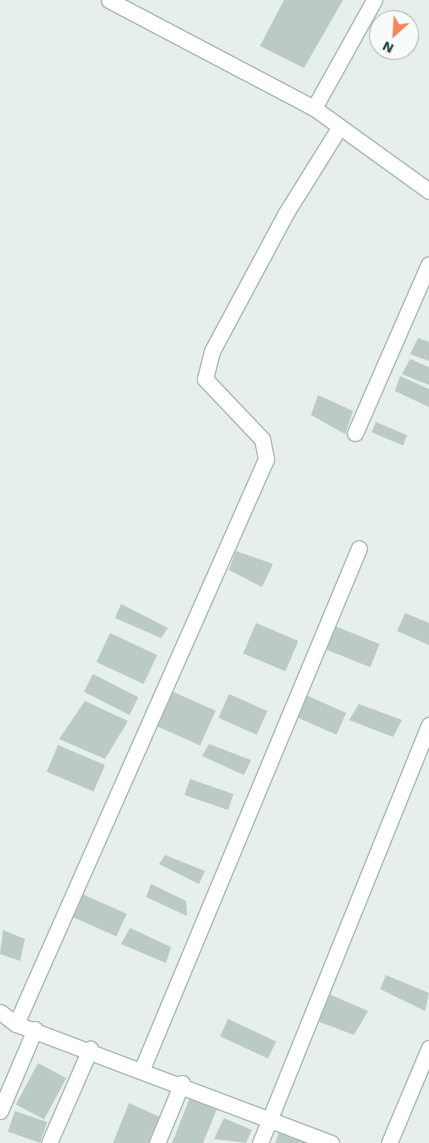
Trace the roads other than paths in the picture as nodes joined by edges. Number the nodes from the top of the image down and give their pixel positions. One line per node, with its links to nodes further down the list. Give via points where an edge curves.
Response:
1 (108, 0): 3 (street)
2 (374, 0): 3 (street)
3 (314, 108): 4 (street)
4 (339, 128): 5 (street); 11 (street, via 286,213 212,351 205,379 262,439 266,459)
5 (429, 191)
6 (429, 264): 7 (street)
7 (355, 433)
8 (359, 548): 15 (street)
9 (429, 725): 18 (street)
10 (0, 1012): 11 (street)
11 (16, 1024): 12 (street)
12 (35, 1029): 13 (street); 17 (street)
13 (90, 1048): 15 (street); 19 (street)
14 (429, 1048): 23 (street)
15 (142, 1069): 16 (street)
16 (182, 1083): 18 (street); 20 (street)
17 (0, 1111)
18 (269, 1122): 21 (street); 22 (street)
19 (49, 1143)
20 (157, 1143)
21 (260, 1143)
22 (331, 1143)
23 (389, 1143)

